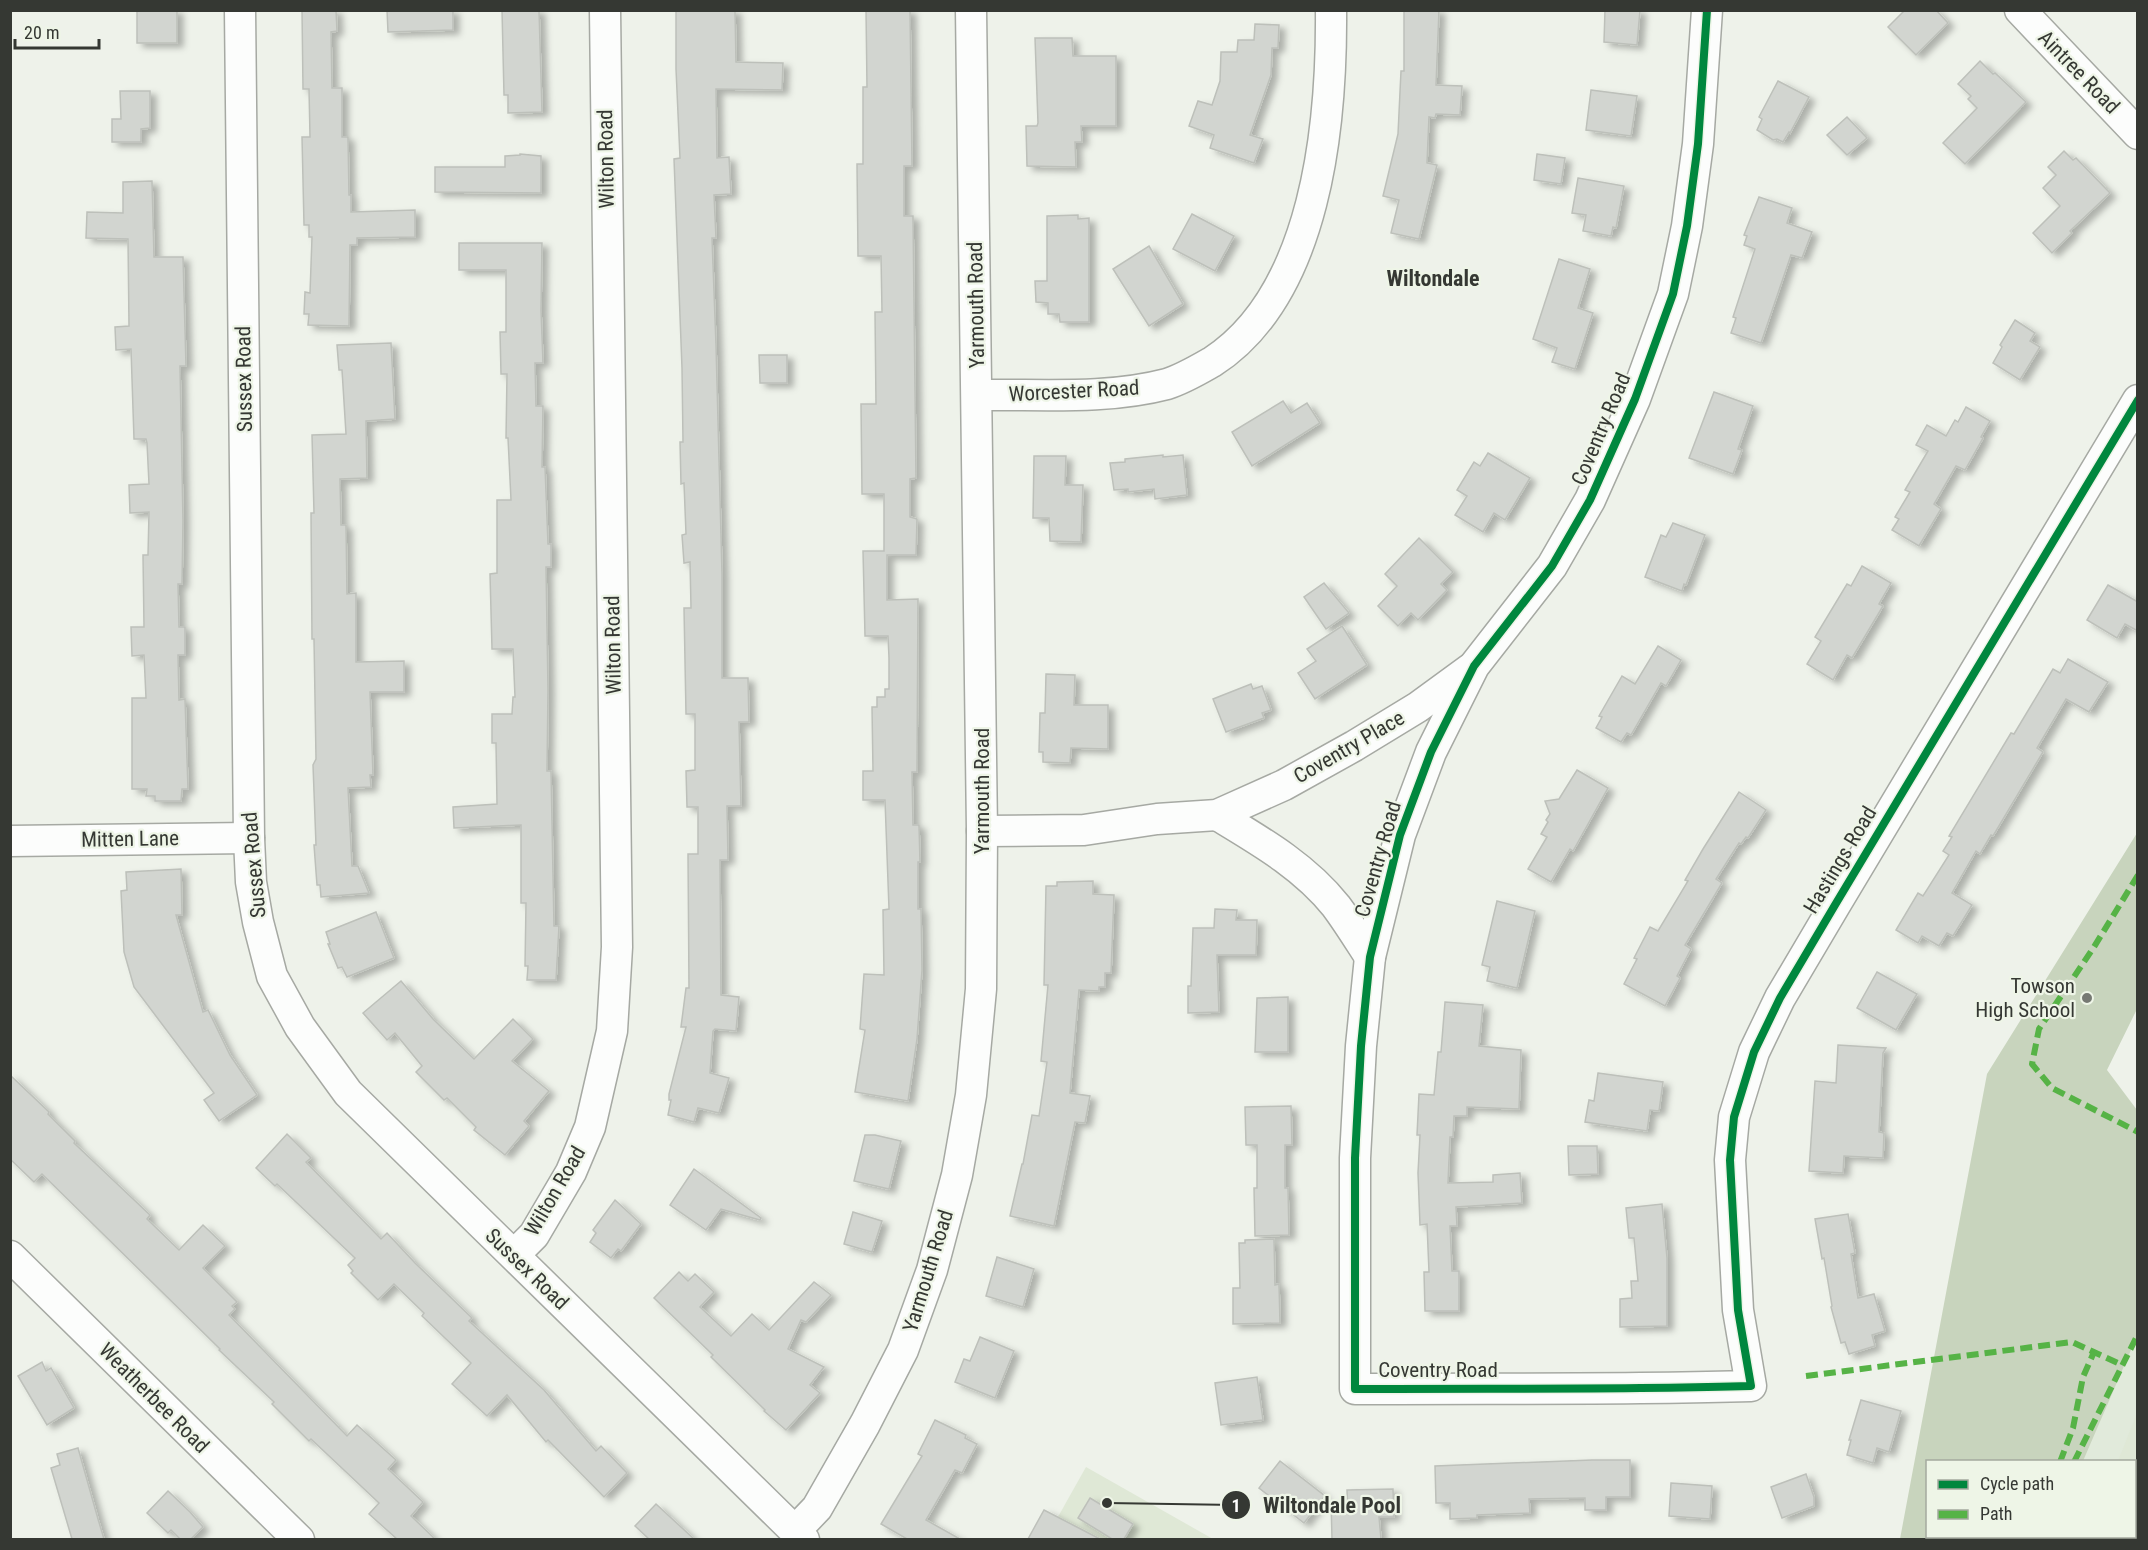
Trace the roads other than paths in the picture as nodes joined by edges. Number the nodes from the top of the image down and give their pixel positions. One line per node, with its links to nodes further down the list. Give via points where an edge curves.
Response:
1 (240, 10): 13 (street, Sussex Road)
2 (605, 10): 16 (street, Wilton Road, via 617,947 612,1031 590,1127 572,1172 534,1235)
3 (971, 10): 8 (street, Yarmouth Road)
4 (1330, 10): 8 (street, Worcester Road, via 1331,63 1320,164 1289,267 1274,297 1249,331 1197,371 1139,390)
5 (1707, 10): 10 (street, Coventry Road, via 1698,144 1673,294 1635,399 1590,500 1552,566)
6 (2020, 10): 7 (street, Aintree Road)
7 (2138, 134)
8 (977, 395): 12 (street, Yarmouth Road)
9 (2138, 400): 18 (street, Hastings Road, via 1834,905 1754,1052 1734,1117 1730,1160 1738,1311)
10 (1474, 666): 11 (street, Coventry Place, via 1418,707 1354,746 1284,785); 15 (street, Coventry Road, via 1431,752 1403,825)
11 (1217, 815): 12 (street, Coventry Place, via 1083,830); 15 (street, via 1279,852 1309,878 1336,906)
12 (982, 831): 19 (street, Yarmouth Road, via 981,989 971,1095 957,1175 903,1350)
13 (249, 838): 14 (street, Mitten Lane); 16 (street, Sussex Road, via 251,882 269,965 300,1027 348,1093)
14 (10, 841)
15 (1370, 957): 18 (street, Coventry Road, via 1360,1046 1355,1158 1355,1389)
16 (514, 1255): 19 (street, Sussex Road)
17 (11, 1257): 20 (street, Weatherbee Road)
18 (1751, 1386)
19 (800, 1535)
20 (299, 1539)

